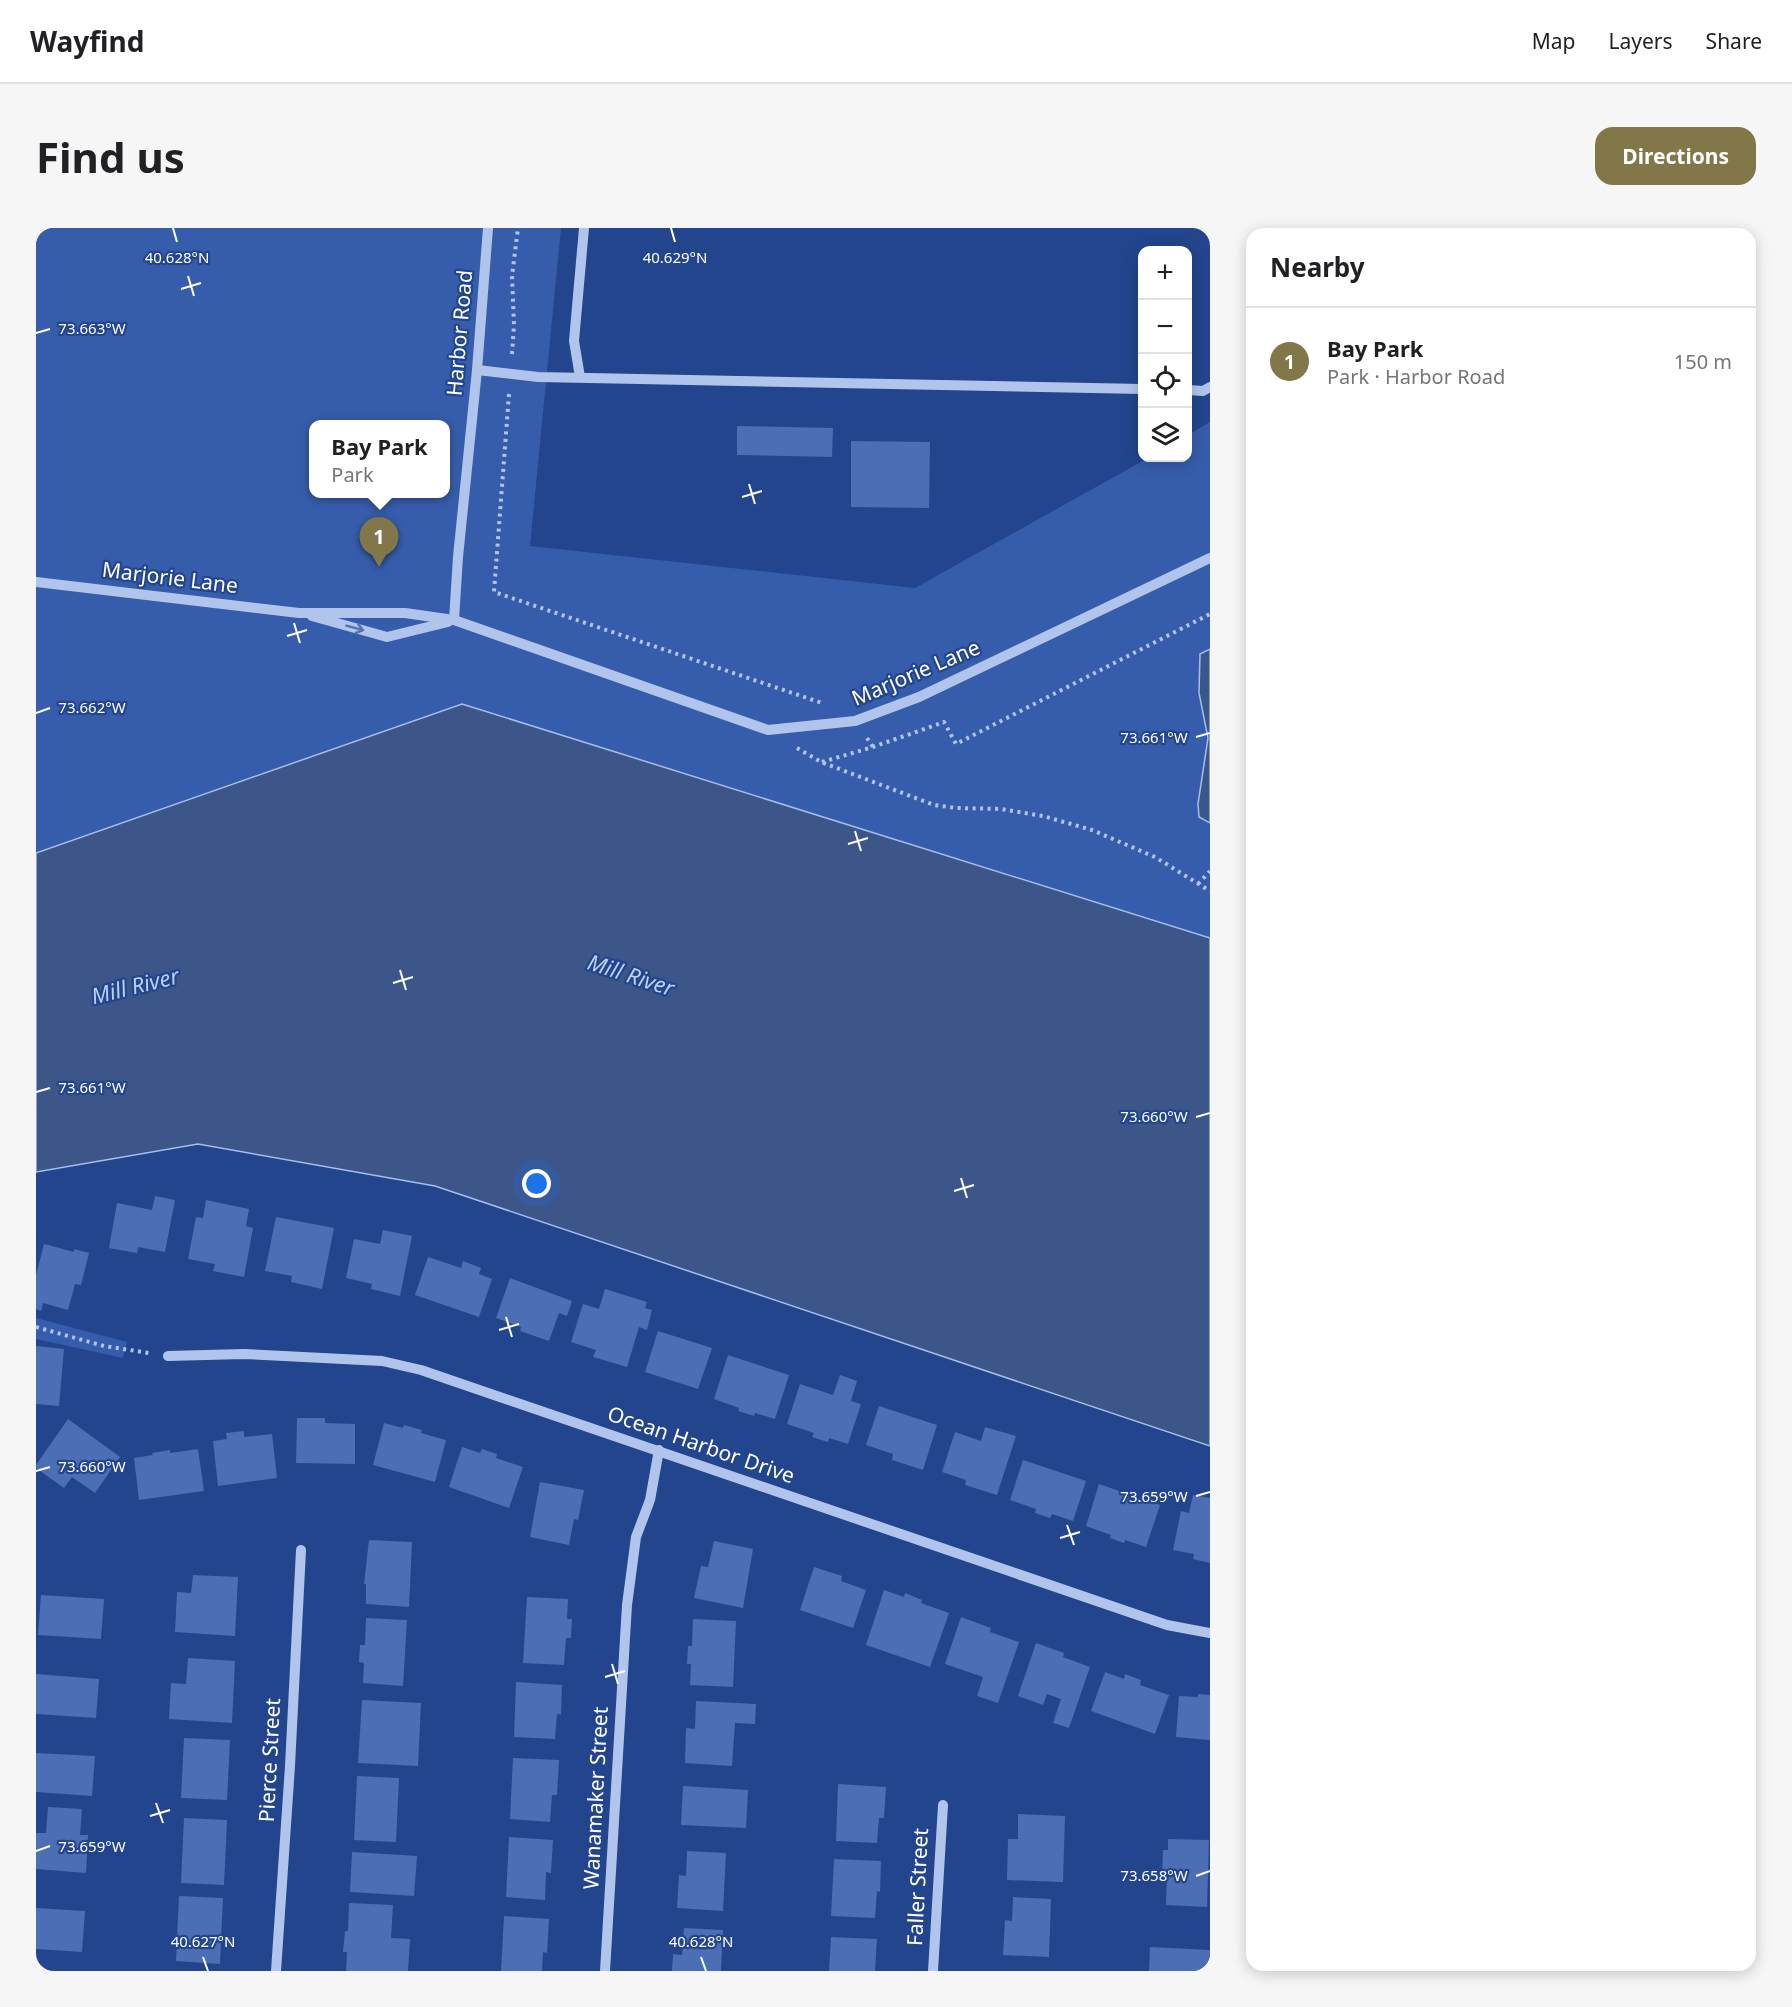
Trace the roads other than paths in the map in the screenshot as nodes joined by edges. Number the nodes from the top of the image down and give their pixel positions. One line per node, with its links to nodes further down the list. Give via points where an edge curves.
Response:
1 (488, 228): 3 (street, Harbor Road)
2 (584, 228): 4 (street, via 574,340)
3 (477, 370): 4 (street); 11 (street, Harbor Road)
4 (580, 378): 6 (street)
5 (1210, 387): 7 (street)
6 (1138, 389)
7 (1192, 390)
8 (1210, 558): 11 (street, Marjorie Lane, via 920,697 855,721 768,730)
9 (36, 582): 10 (street, Marjorie Lane)
10 (299, 613): 11 (street, Marjorie Lane, via 405,613); 11 (street, Marjorie Lane, one-way to 11, via 387,637)
11 (454, 620)
12 (168, 1356): 13 (street, Ocean Harbor Drive, via 244,1354 382,1361 421,1370)
13 (659, 1450): 15 (street, Ocean Harbor Drive, via 1167,1625); 18 (street, Wanamaker Street, via 650,1500 636,1537 627,1605)
14 (301, 1550): 17 (street, Pierce Street)
15 (1210, 1633)
16 (942, 1805): 19 (street, Faller Street)
17 (276, 1971)
18 (605, 1971)
19 (933, 1971)

